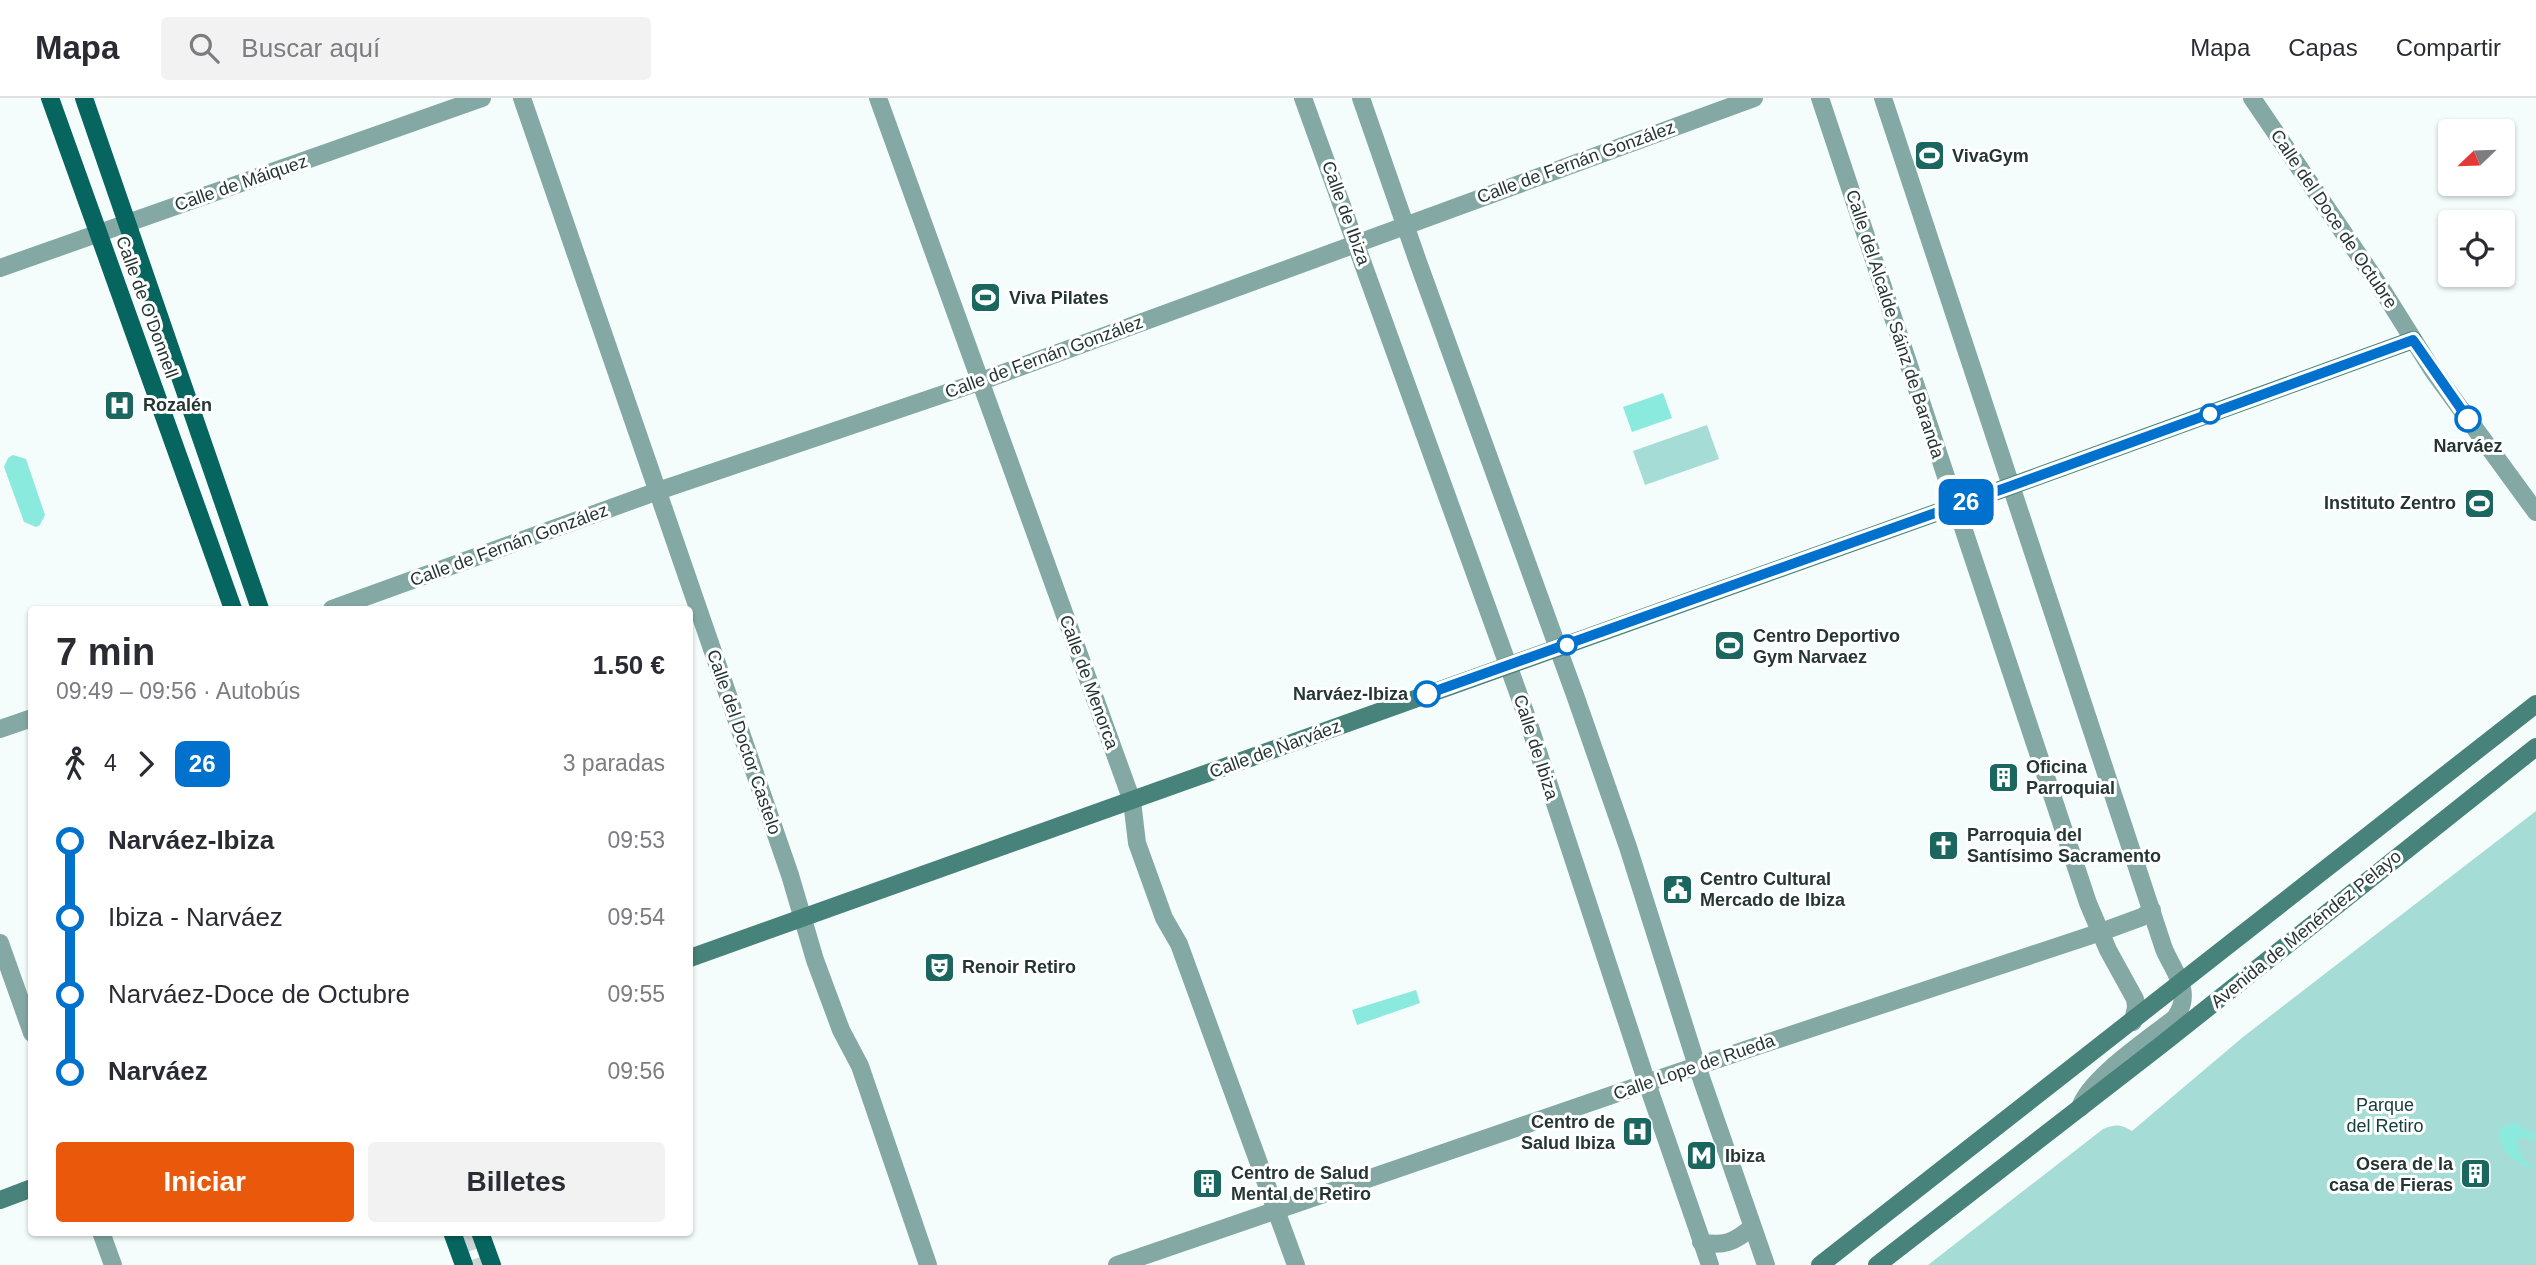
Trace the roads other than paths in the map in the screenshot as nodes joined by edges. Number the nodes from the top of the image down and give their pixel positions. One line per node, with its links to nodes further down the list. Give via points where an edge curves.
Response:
1 (50, 98): 14 (main road, Calle de O'Donnell)
2 (84, 98): 12 (main road, Calle de O'Donnell)
3 (482, 98): 12 (street, Calle de Máiquez)
4 (522, 98): 20 (street, Calle del Doctor Castelo)
5 (878, 98): 18 (street, Calle de Menorca)
6 (1303, 98): 15 (street, Calle de Ibiza)
7 (1361, 98): 13 (street)
8 (1754, 98): 13 (street, Calle de Fernán González)
9 (1820, 98): 21 (street, Calle del Alcalde Sáinz de Baranda)
10 (1883, 98): 19 (street)
11 (2252, 98): 17 (street, Calle del Doce de Octubre)
12 (129, 223): 14 (street, Calle de Máiquez); 24 (main road, Calle de O'Donnell)
13 (1405, 225): 15 (street, Calle de Fernán González); 26 (street)
14 (98, 234): 16 (street, Calle de Máiquez); 23 (main road, Calle de O'Donnell)
15 (1357, 243): 18 (street, Calle de Fernán González); 27 (street, Calle de Ibiza)
16 (0, 268)
17 (2413, 340): 19 (street, Calle de Narváez); 22 (street, Calle del Doce de Octubre)
18 (979, 382): 20 (street, Calle de Fernán González); 32 (street, Calle de Menorca)
19 (2011, 486): 21 (street, Calle de Narváez); 33 (street)
20 (658, 491): 25 (street, Calle de Fernán González); 34 (street, Calle del Doctor Castelo)
21 (1955, 506): 26 (street, Calle de Narváez); 35 (street, Calle del Alcalde Sáinz de Baranda)
22 (2536, 512)
23 (232, 606)
24 (259, 606)
25 (340, 606)
26 (1558, 648): 27 (street, Calle de Narváez); 41 (street, via 1628,847)
27 (1508, 666): 32 (street, Calle de Narváez); 42 (street, Calle de Ibiza)
28 (2536, 704): 38 (street, Avenida de Menéndez Pelayo)
29 (28, 719): 30 (street)
30 (0, 729)
31 (2535, 746): 43 (street, Avenida de Menéndez Pelayo)
32 (1132, 801): 34 (street, Calle de Narváez); 46 (street, Calle de Menorca, via 1137,843 1164,919 1179,944)
33 (2152, 910): 35 (street, Calle Lope de Rueda); 38 (street, via 2169,961)
34 (802, 918): 37 (street, Calle de Narváez); 55 (street, Calle del Doctor Castelo, via 841,1030 860,1066)
35 (2101, 932): 40 (street, Calle del Alcalde Sáinz de Baranda, via 2135,999); 41 (street, Calle Lope de Rueda)
36 (0, 943): 39 (street)
37 (693, 957)
38 (2182, 982): 40 (street, Avenida de Menéndez Pelayo); 43 (street, Avenida de Menéndez Pelayo, via 2183,1003 2175,1018 2098,1079)
39 (28, 1022)
40 (2133, 1022): 60 (street, Avenida de Menéndez Pelayo)
41 (1697, 1066): 42 (street, Calle Lope de Rueda); 47 (street)
42 (1647, 1083): 46 (street, Calle Lope de Rueda); 51 (street, Calle de Ibiza)
43 (2080, 1108): 61 (street, Avenida de Menéndez Pelayo)
44 (28, 1189): 45 (street)
45 (0, 1199)
46 (1276, 1210): 56 (street, Calle Lope de Rueda); 57 (street, Calle de Menorca)
47 (1752, 1227): 51 (street, via 1729,1244); 59 (street)
48 (102, 1236): 52 (street)
49 (453, 1236): 53 (main road)
50 (481, 1236): 54 (main road)
51 (1701, 1242): 58 (street, Calle de Ibiza)
52 (113, 1265)
53 (464, 1265)
54 (492, 1265)
55 (928, 1265)
56 (1117, 1265)
57 (1296, 1265)
58 (1710, 1265)
59 (1766, 1265)
60 (1820, 1265)
61 (1878, 1265)

